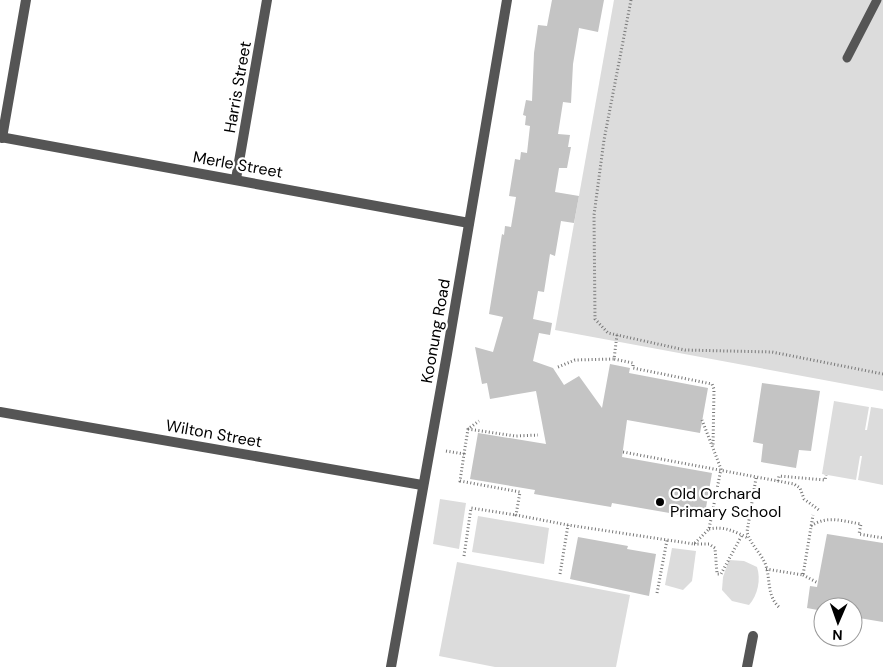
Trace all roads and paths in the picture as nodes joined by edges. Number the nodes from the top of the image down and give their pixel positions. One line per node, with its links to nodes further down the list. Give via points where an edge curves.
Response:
1 (26, 0): 7 (street)
2 (267, 0): 8 (street, Harris Street)
3 (507, 0): 9 (street, Koonung Road)
4 (631, 0): 10 (path, via 604,140 594,215 595,319 608,333)
5 (877, 0): 6 (lane)
6 (847, 58)
7 (1, 138): 8 (street, Merle Street)
8 (236, 179): 9 (street, Merle Street)
9 (469, 223): 27 (street, Koonung Road)
10 (617, 335): 11 (path); 13 (path, via 685,350 772,352)
11 (614, 359): 12 (path, via 575,360); 20 (path, via 633,363 633,368 712,384)
12 (558, 367)
13 (883, 374)
14 (0, 412): 27 (street, Wilton Street)
15 (702, 420): 20 (path)
16 (479, 421): 17 (path)
17 (468, 429): 18 (path, via 515,436); 22 (path)
18 (538, 435)
19 (446, 450): 22 (path)
20 (714, 450): 23 (path)
21 (623, 452): 23 (path)
22 (464, 454): 29 (path, via 460,481 520,492)
23 (721, 469): 25 (path); 33 (path)
24 (826, 475): 26 (path, via 825,480 779,476)
25 (756, 478): 26 (path); 35 (path, via 747,532)
26 (778, 481): 28 (path, via 800,488 804,499)
27 (422, 485): 47 (street, Koonung Road)
28 (819, 510)
29 (516, 515): 31 (path); 39 (path, via 471,508)
30 (813, 515): 32 (path)
31 (568, 525): 37 (path); 41 (path)
32 (811, 526): 36 (path, via 828,518 861,524 859,534); 42 (path)
33 (709, 530): 34 (path, via 720,527); 38 (path)
34 (742, 535): 35 (path); 38 (path, via 720,574 717,574 715,548 709,544)
35 (749, 538): 40 (path)
36 (883, 538)
37 (667, 540): 38 (path); 44 (path)
38 (694, 544)
39 (464, 556)
40 (766, 569): 42 (path); 45 (path, via 770,596)
41 (560, 574)
42 (803, 575): 43 (path)
43 (818, 582)
44 (657, 593)
45 (780, 608)
46 (753, 636): 48 (street)
47 (391, 667)
48 (747, 667)

